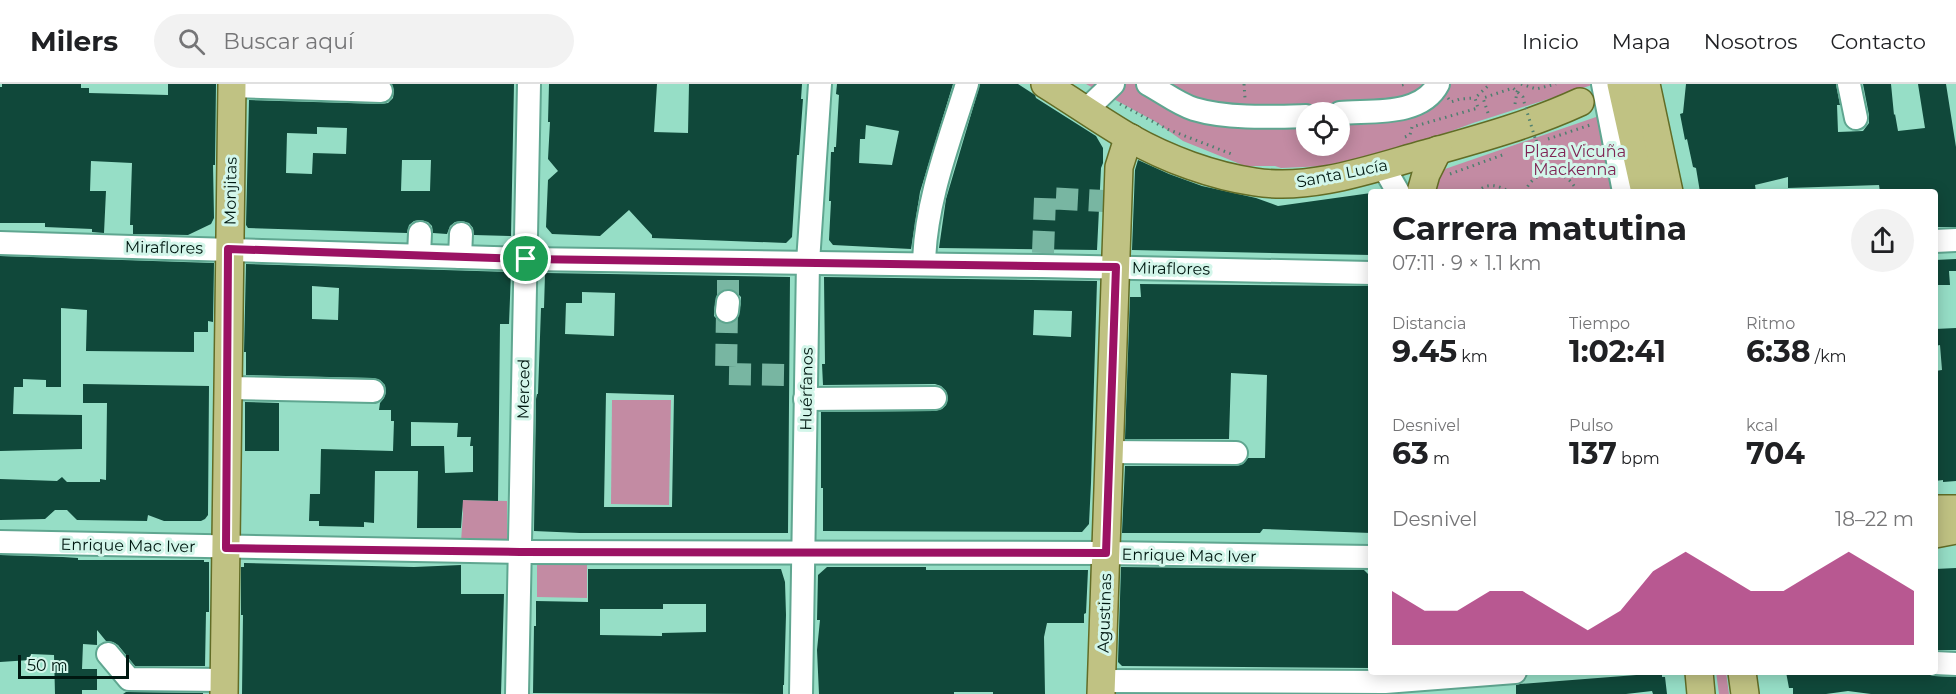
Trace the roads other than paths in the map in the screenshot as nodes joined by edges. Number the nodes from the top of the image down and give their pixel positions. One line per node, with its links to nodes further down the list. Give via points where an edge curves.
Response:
1 (529, 84): 35 (street, Merced)
2 (820, 84): 37 (street, Huérfanos)
3 (967, 84): 38 (street, via 931,209)
4 (1045, 84): 14 (main road, Santa Lucía)
5 (1148, 84): 17 (street, via 1192,108 1213,113)
6 (1603, 84): 25 (street)
7 (1622, 84): 26 (main road)
8 (1646, 84): 18 (main road)
9 (1664, 84): 18 (main road)
10 (1849, 84): 19 (street)
11 (232, 85): 12 (street); 33 (main road, Monjitas)
12 (381, 91)
13 (1444, 93): 16 (street, via 1434,91 1407,107)
14 (1101, 96): 20 (main road, Santa Lucía)
15 (1581, 102): 21 (main road, Santa Lucía, via 1503,132)
16 (1350, 112)
17 (1296, 116)
18 (1653, 116): 27 (main road)
19 (1856, 118)
20 (1131, 138): 22 (main road, Santa Lucía, via 1191,165 1257,183 1315,181); 39 (main road, Agustinas, via 1111,201)
21 (1426, 144): 22 (main road, Santa Lucía); 24 (main road)
22 (1383, 166): 23 (street)
23 (1396, 189)
24 (1422, 189)
25 (1623, 189)
26 (1644, 189)
27 (1669, 189)
28 (420, 233): 34 (street)
29 (461, 234): 36 (street)
30 (1956, 240): 31 (street)
31 (1938, 241)
32 (0, 243): 33 (street, Miraflores)
33 (228, 249): 34 (street, Miraflores); 41 (main road, Monjitas)
34 (419, 255): 36 (street, Miraflores)
35 (526, 259): 36 (street, Miraflores); 37 (street, Miraflores, via 728,268); 53 (street, Merced)
36 (469, 260)
37 (808, 262): 38 (street, Miraflores); 44 (street, Huérfanos, via 798,375)
38 (924, 264): 39 (street, Miraflores, via 1043,259)
39 (1116, 267): 40 (street, Miraflores); 45 (main road, Agustinas)
40 (1368, 273)
41 (229, 388): 42 (street); 52 (main road, Monjitas)
42 (373, 392)
43 (935, 398): 44 (street)
44 (805, 399): 54 (street, Huérfanos)
45 (1104, 451): 46 (street); 55 (main road, Agustinas)
46 (1236, 453)
47 (1938, 509): 48 (main road)
48 (1956, 509)
49 (1956, 530): 50 (main road)
50 (1938, 533)
51 (0, 542): 52 (street, Enrique Mac Iver)
52 (226, 548): 53 (street, Enrique Mac Iver); 67 (main road, Monjitas)
53 (520, 552): 54 (street, Enrique Mac Iver); 68 (street, Merced)
54 (803, 553): 55 (street, Enrique Mac Iver); 69 (street, Huérfanos)
55 (1106, 553): 56 (street, Enrique Mac Iver); 65 (main road, Agustinas)
56 (1207, 555): 57 (street, Enrique Mac Iver); 58 (street, via 1189,561)
57 (1368, 557)
58 (1151, 561)
59 (108, 654): 67 (street, via 129,679)
60 (1938, 663): 61 (street)
61 (1956, 664)
62 (1480, 675): 66 (street)
63 (1699, 675): 70 (main road)
64 (1742, 675): 71 (main road)
65 (1097, 681): 66 (street)
66 (1385, 683)
67 (224, 687)
68 (517, 694)
69 (801, 694)
70 (1701, 694)
71 (1745, 694)

